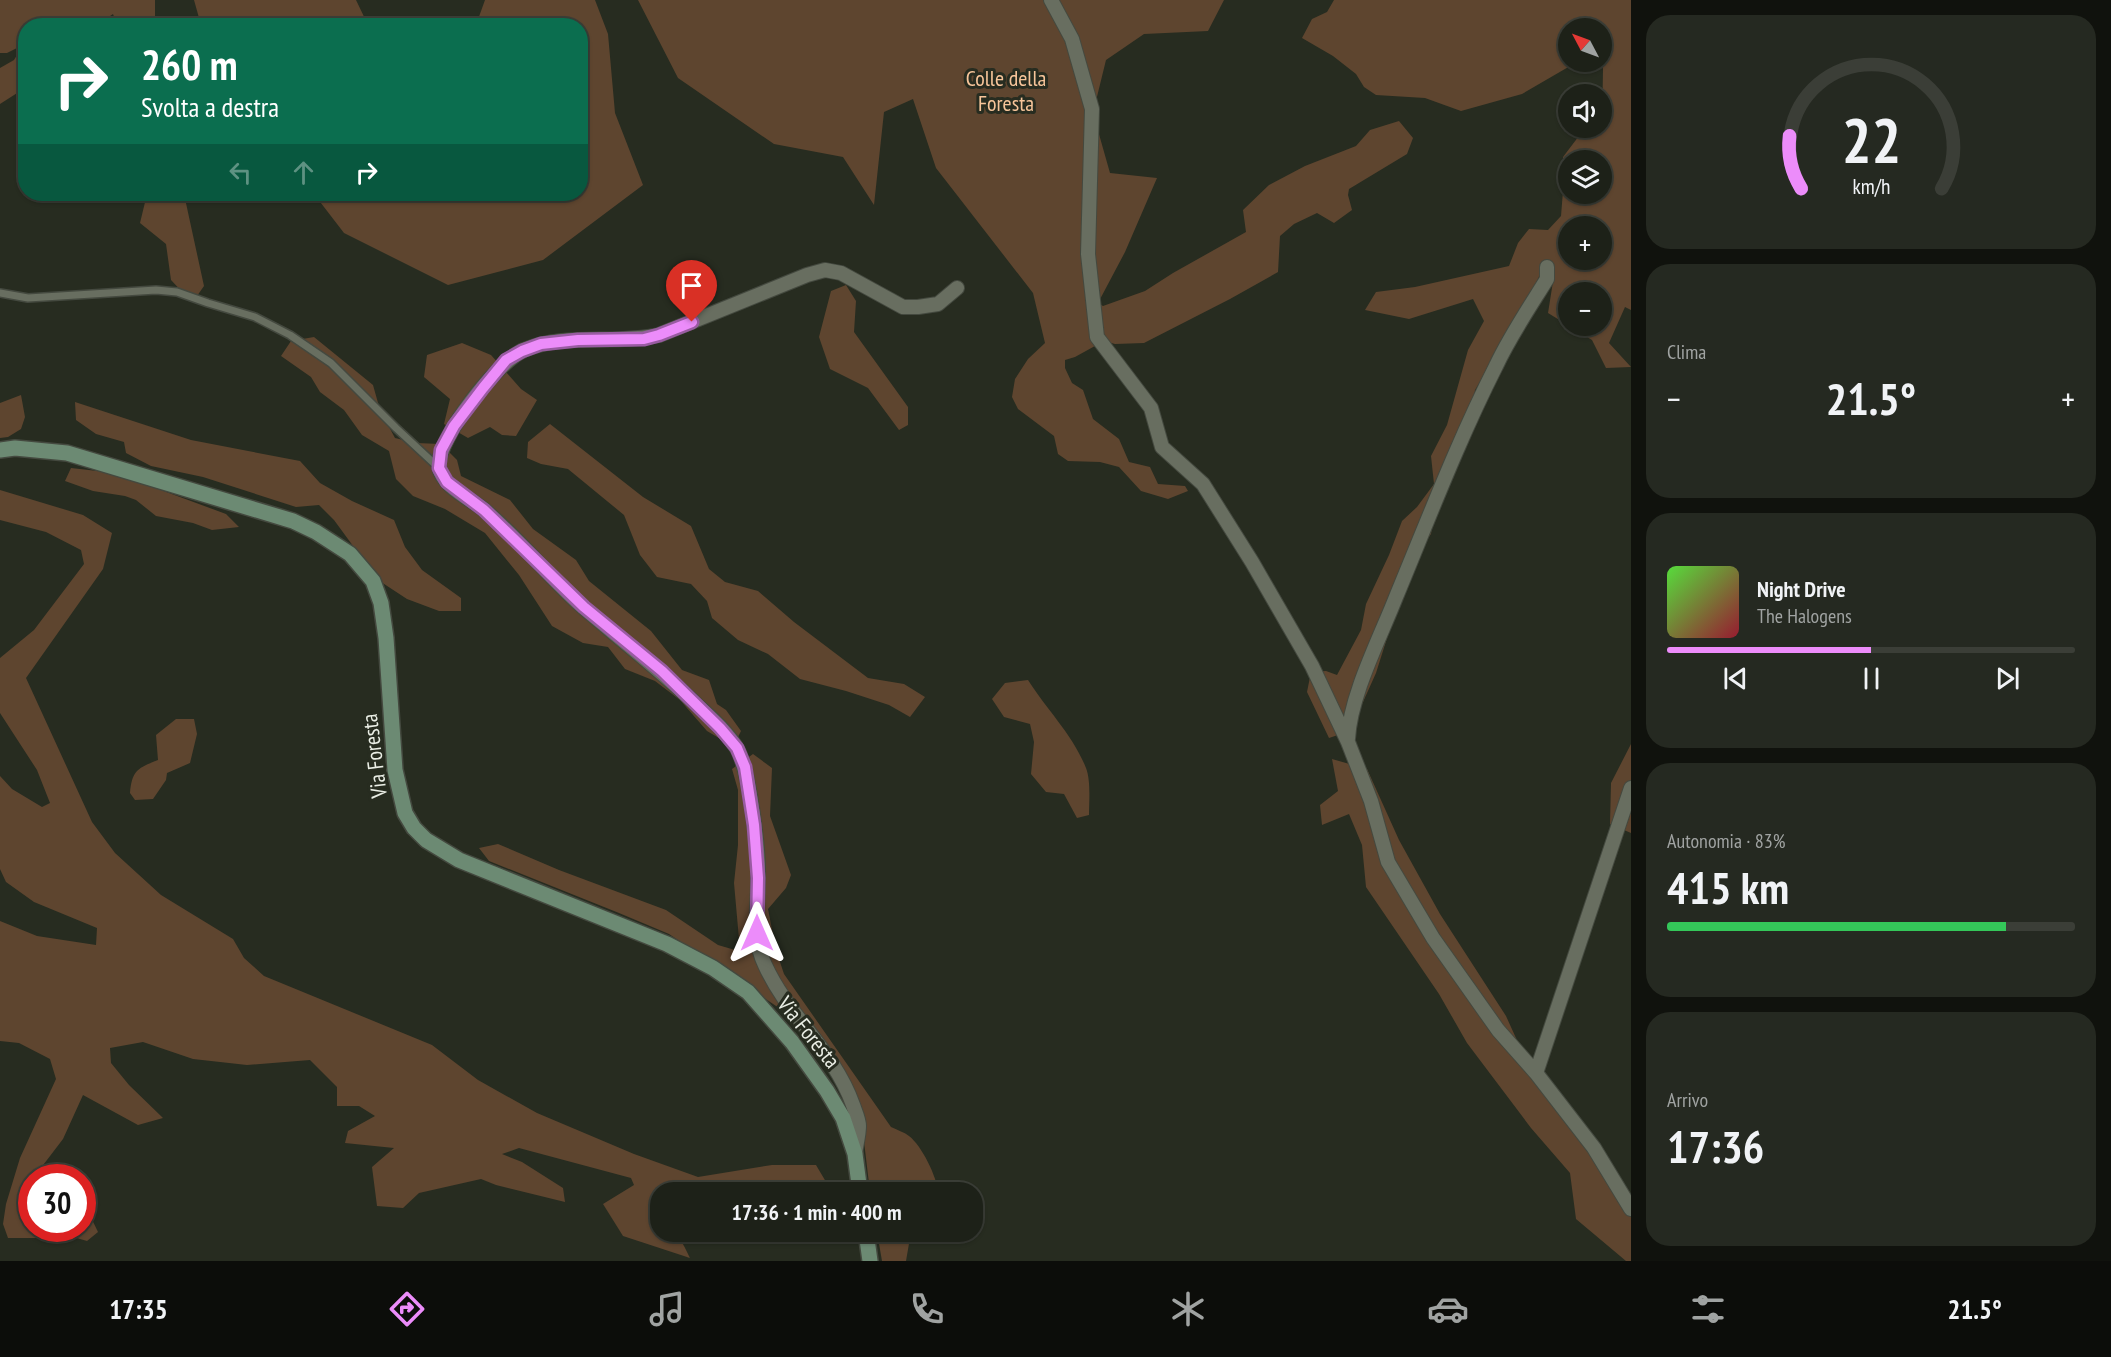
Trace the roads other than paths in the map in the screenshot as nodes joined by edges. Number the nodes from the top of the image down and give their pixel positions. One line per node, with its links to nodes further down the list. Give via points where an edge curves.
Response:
1 (1051, 0): 7 (street, via 1072,39 1092,110 1088,254 1097,337 1151,408 1162,447 1203,484 1252,562 1312,666)
2 (1547, 267): 7 (street, via 1547,279 1473,412 1367,669 1349,725)
3 (957, 288): 6 (street, via 938,304 903,307 841,273 825,270 644,339 541,344 506,360 454,426 441,450)
4 (0, 293): 6 (lane, via 28,298 156,290 177,292 255,317 290,334 331,363)
5 (0, 450): 10 (main road, Via Foresta, via 67,453 293,521 350,554 373,581 381,603 394,770 402,806 414,828 459,860 667,944 748,992 792,1042 827,1091 843,1118)
6 (439, 468): 10 (street, via 447,482 484,510 584,607 662,671 737,748 745,767 754,825 758,945 776,987 835,1066 850,1098 860,1124)
7 (1348, 741): 9 (street, via 1371,801 1388,862 1433,938 1498,1030)
8 (1631, 788): 9 (street)
9 (1536, 1073): 12 (street, via 1594,1148)
10 (855, 1154): 11 (main road, Via Foresta)
11 (859, 1182)
12 (1631, 1209)
13 (867, 1242): 14 (main road)
14 (870, 1261)

